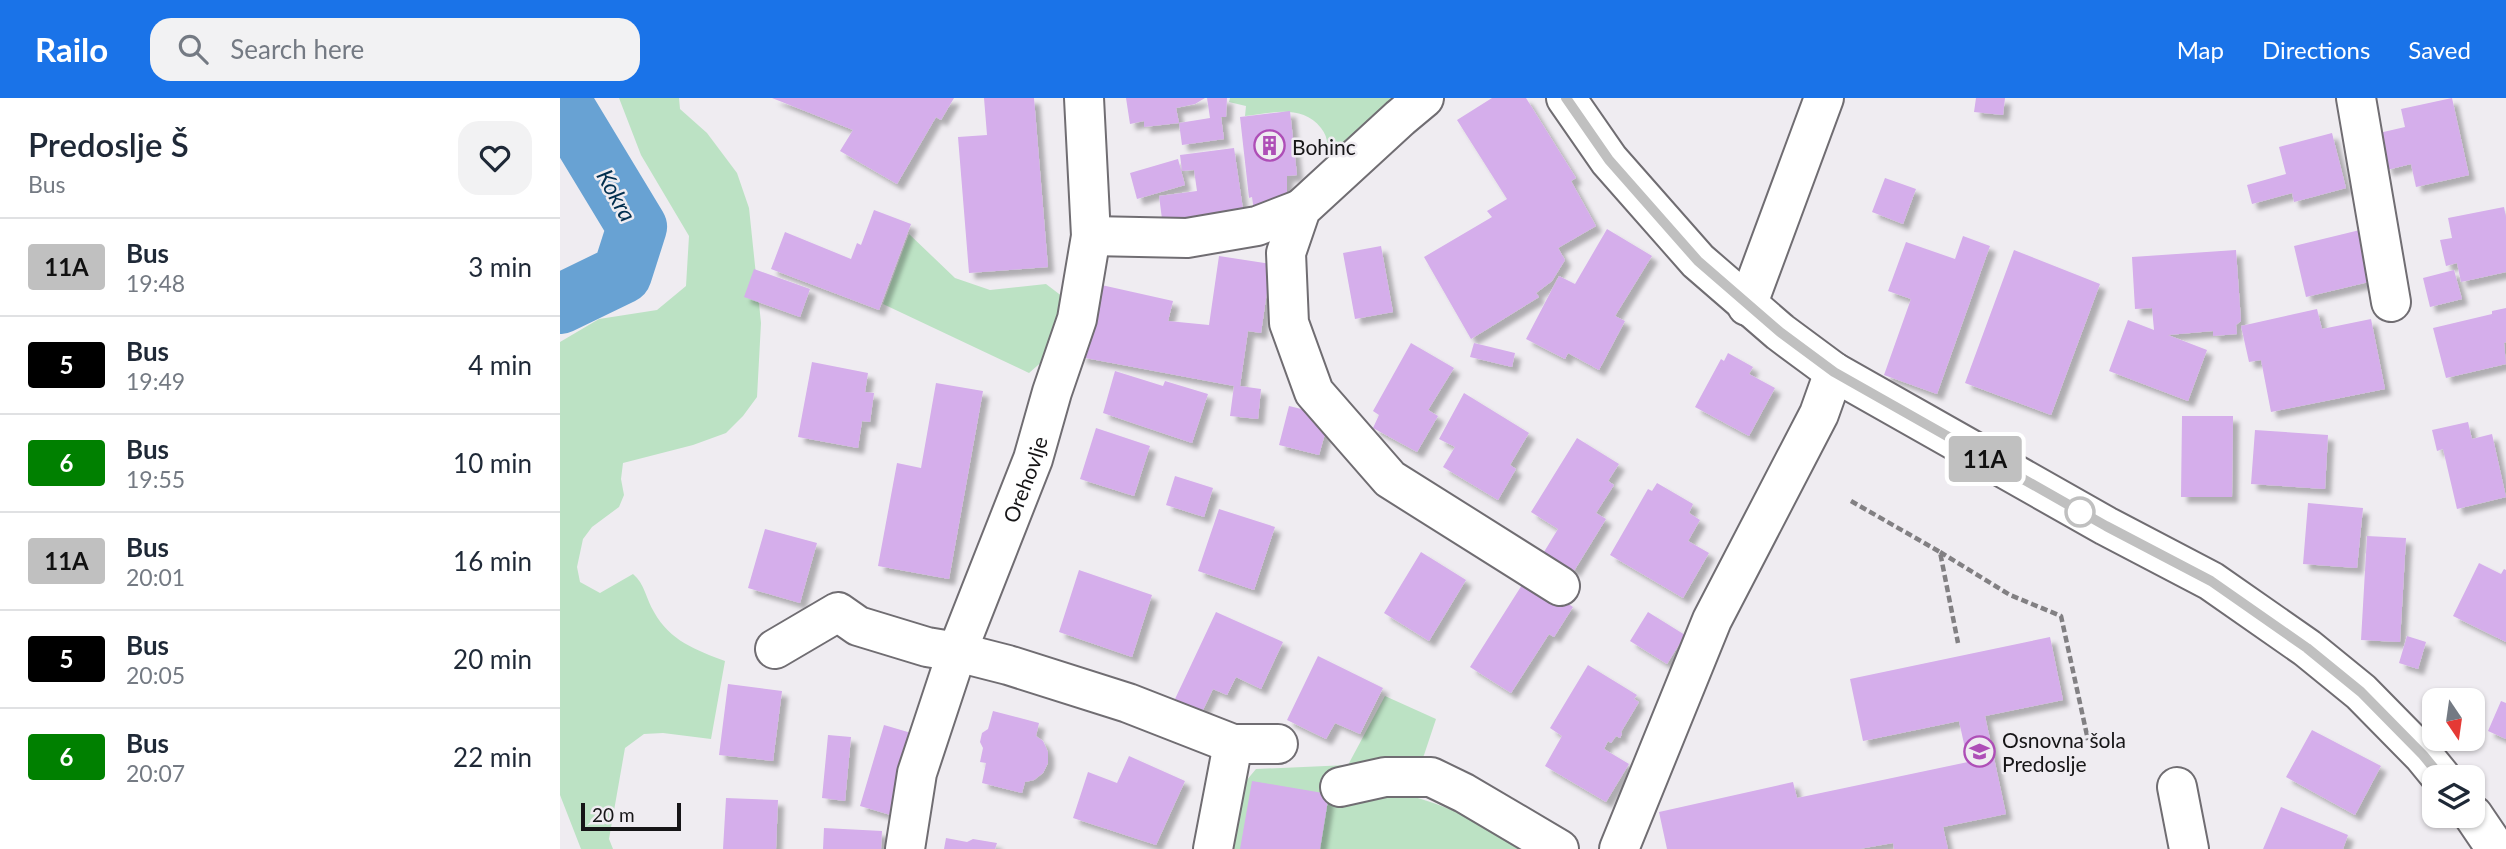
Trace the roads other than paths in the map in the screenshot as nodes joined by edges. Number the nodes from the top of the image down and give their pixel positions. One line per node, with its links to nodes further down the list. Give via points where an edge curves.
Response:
1 (1084, 98): 7 (street, Orehovlje)
2 (1424, 98): 6 (street)
3 (1566, 98): 9 (street, via 1609,160 1698,261)
4 (1824, 98): 9 (street)
5 (2356, 98): 8 (street)
6 (1301, 209): 7 (street, via 1257,226 1187,238); 11 (street, via 1286,253 1289,323 1314,392 1390,480)
7 (1091, 236): 13 (street, Orehovlje, via 1077,319 1033,459)
8 (2391, 302)
9 (1747, 306): 10 (street)
10 (1834, 372): 16 (street, via 2211,581 2361,692); 23 (street, via 1819,414 1713,620)
11 (1560, 586)
12 (775, 649): 13 (street, via 838,612 858,626)
13 (957, 652): 14 (street, via 1128,703); 20 (street, Orehovlje, via 917,773)
14 (1233, 744): 15 (street); 21 (street)
15 (1278, 744)
16 (2431, 765)
17 (2177, 787): 24 (street)
18 (1340, 788): 22 (street, via 1385,777 1431,777)
19 (2482, 828): 25 (street)
20 (905, 849)
21 (1213, 849)
22 (1559, 849)
23 (1619, 849)
24 (2189, 849)
25 (2496, 849)

